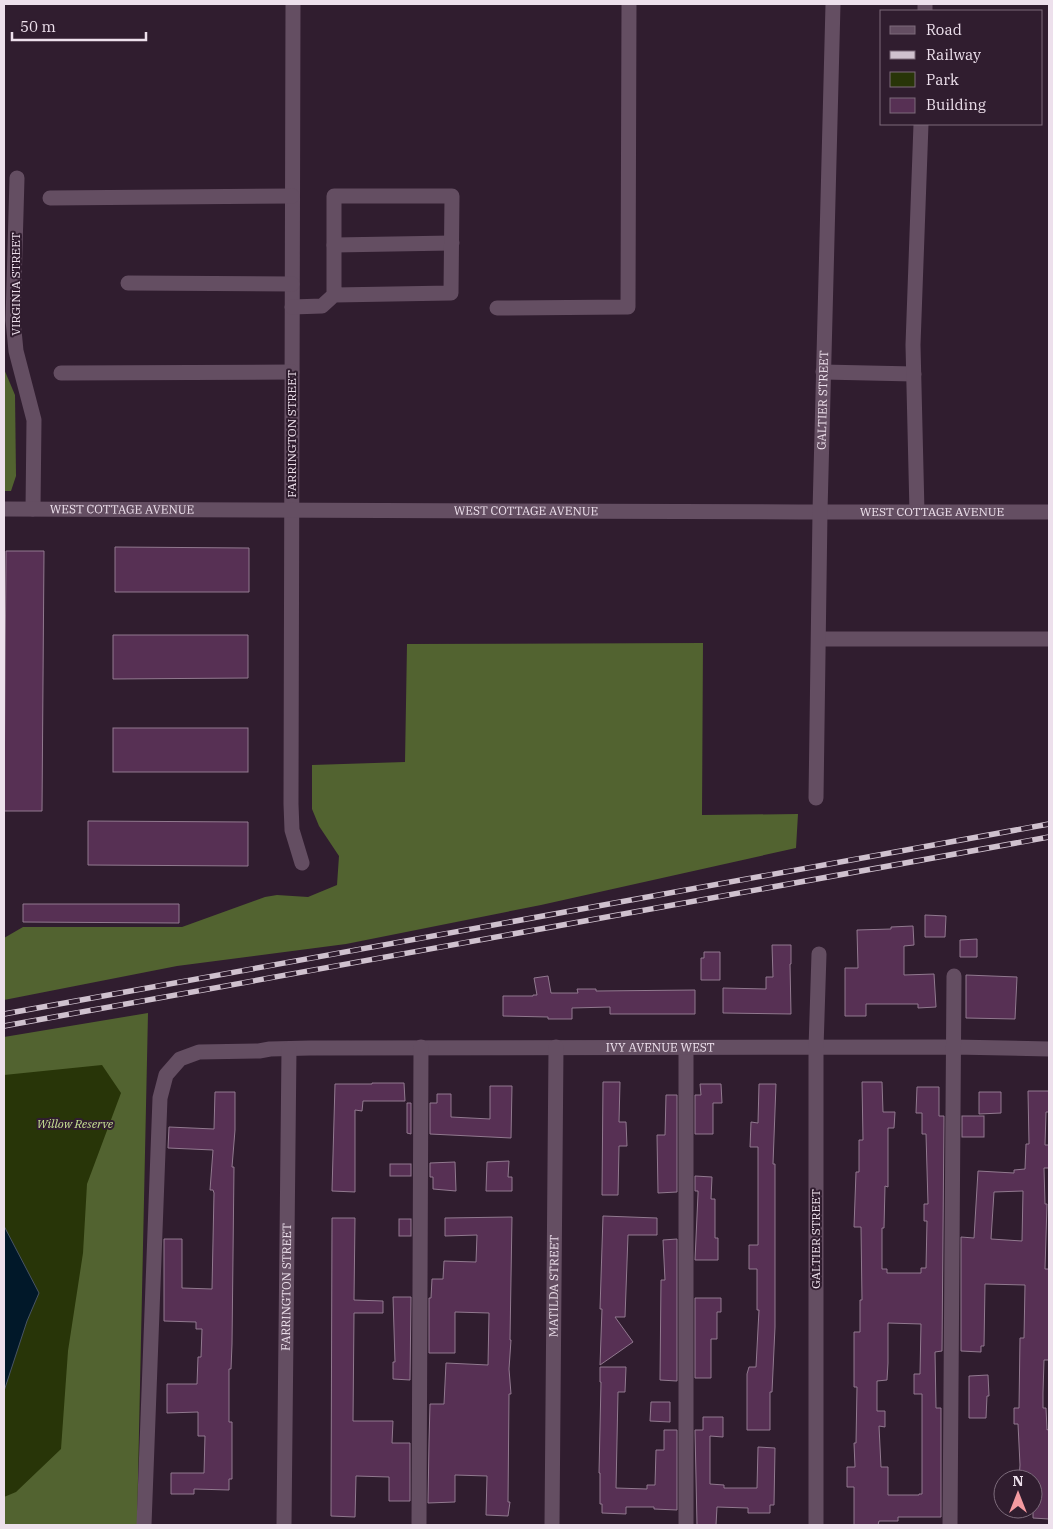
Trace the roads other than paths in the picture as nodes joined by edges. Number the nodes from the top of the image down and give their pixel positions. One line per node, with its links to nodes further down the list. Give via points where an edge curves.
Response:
1 (294, 4): 6 (street, FARRINGTON STREET)
2 (629, 4): 14 (street, via 628,307)
3 (833, 4): 16 (street, GALTIER STREET)
4 (921, 125): 18 (street)
5 (17, 178): 19 (street, VIRGINIA STREET, via 13,320 16,352 34,420)
6 (292, 196): 7 (street); 11 (street, FARRINGTON STREET)
7 (50, 198)
8 (452, 243): 9 (street); 9 (street, via 452,196 334,196); 12 (street, via 451,293)
9 (334, 245): 12 (street)
10 (128, 283): 11 (street)
11 (292, 284): 13 (street, FARRINGTON STREET)
12 (334, 295): 13 (street, via 322,306)
13 (292, 307): 15 (street, FARRINGTON STREET)
14 (497, 308)
15 (292, 372): 17 (street); 21 (street, FARRINGTON STREET)
16 (823, 372): 18 (street); 22 (street, GALTIER STREET)
17 (61, 373)
18 (914, 374): 23 (street)
19 (33, 508): 20 (street, WEST COTTAGE AVENUE); 21 (street, WEST COTTAGE AVENUE)
20 (4, 509)
21 (291, 509): 22 (street, WEST COTTAGE AVENUE); 28 (street, FARRINGTON STREET, via 292,830)
22 (820, 512): 23 (street, WEST COTTAGE AVENUE); 25 (street, GALTIER STREET)
23 (917, 512): 24 (street, WEST COTTAGE AVENUE)
24 (1049, 512)
25 (819, 639): 26 (street); 27 (street, GALTIER STREET)
26 (1049, 639)
27 (816, 798)
28 (302, 863)
29 (819, 954): 35 (street, GALTIER STREET)
30 (954, 976): 33 (street)
31 (421, 1047): 32 (street, IVY AVENUE WEST); 36 (street, IVY AVENUE WEST); 40 (street)
32 (556, 1047): 34 (street, IVY AVENUE WEST); 41 (street, MATILDA STREET)
33 (954, 1047): 35 (street, IVY AVENUE WEST); 37 (street, IVY AVENUE WEST); 44 (street)
34 (686, 1048): 35 (street, IVY AVENUE WEST); 42 (street)
35 (816, 1048): 43 (street, GALTIER STREET)
36 (289, 1049): 38 (street, IVY AVENUE WEST, via 199,1052 180,1059 166,1075 160,1098); 39 (street, FARRINGTON STREET)
37 (1049, 1049)
38 (144, 1525)
39 (284, 1525)
40 (420, 1525)
41 (552, 1525)
42 (686, 1525)
43 (816, 1525)
44 (950, 1525)

